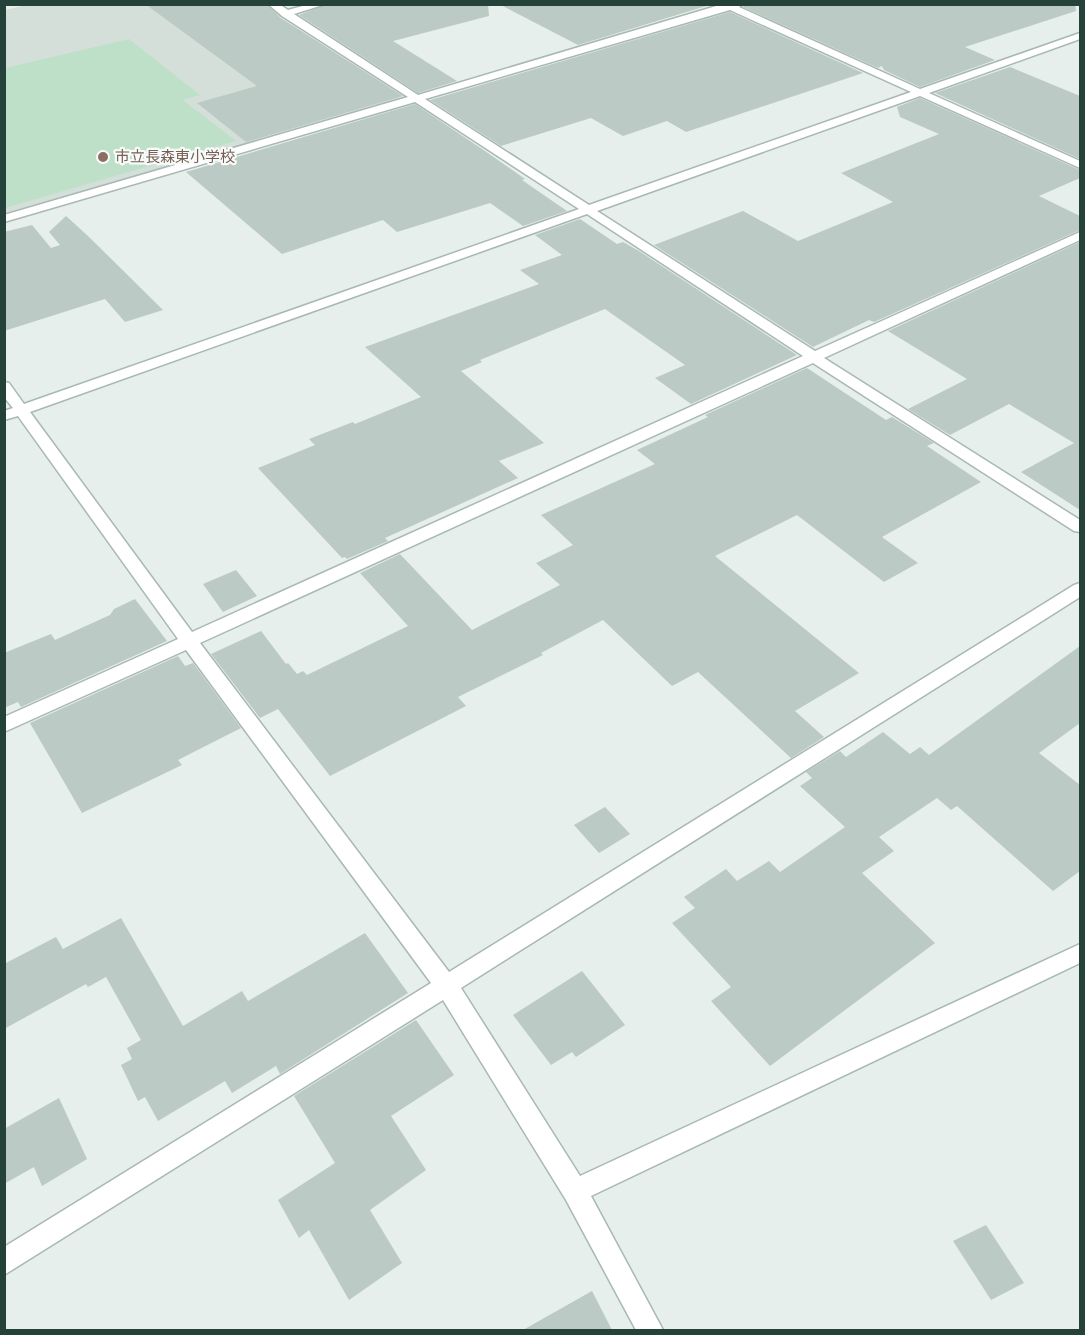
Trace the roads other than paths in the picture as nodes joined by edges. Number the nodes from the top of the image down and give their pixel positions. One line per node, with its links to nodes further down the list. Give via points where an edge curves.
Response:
1 (272, 4): 4 (street)
2 (322, 4): 4 (street)
3 (732, 5): 6 (street); 7 (street)
4 (285, 14): 7 (street)
5 (1080, 36): 6 (street)
6 (921, 92): 8 (street); 9 (street)
7 (417, 99): 9 (street); 10 (street)
8 (1080, 165)
9 (590, 210): 12 (street); 14 (street)
10 (4, 219)
11 (1080, 236): 12 (street)
12 (814, 357): 16 (street); 18 (street)
13 (4, 386): 14 (street)
14 (22, 410): 15 (street); 18 (street)
15 (4, 416)
16 (1080, 527)
17 (1080, 589): 21 (street)
18 (189, 641): 19 (street); 21 (street)
19 (4, 725)
20 (1080, 953): 22 (street)
21 (446, 985): 22 (street); 23 (street)
22 (574, 1191): 24 (street)
23 (4, 1262)
24 (650, 1330)

